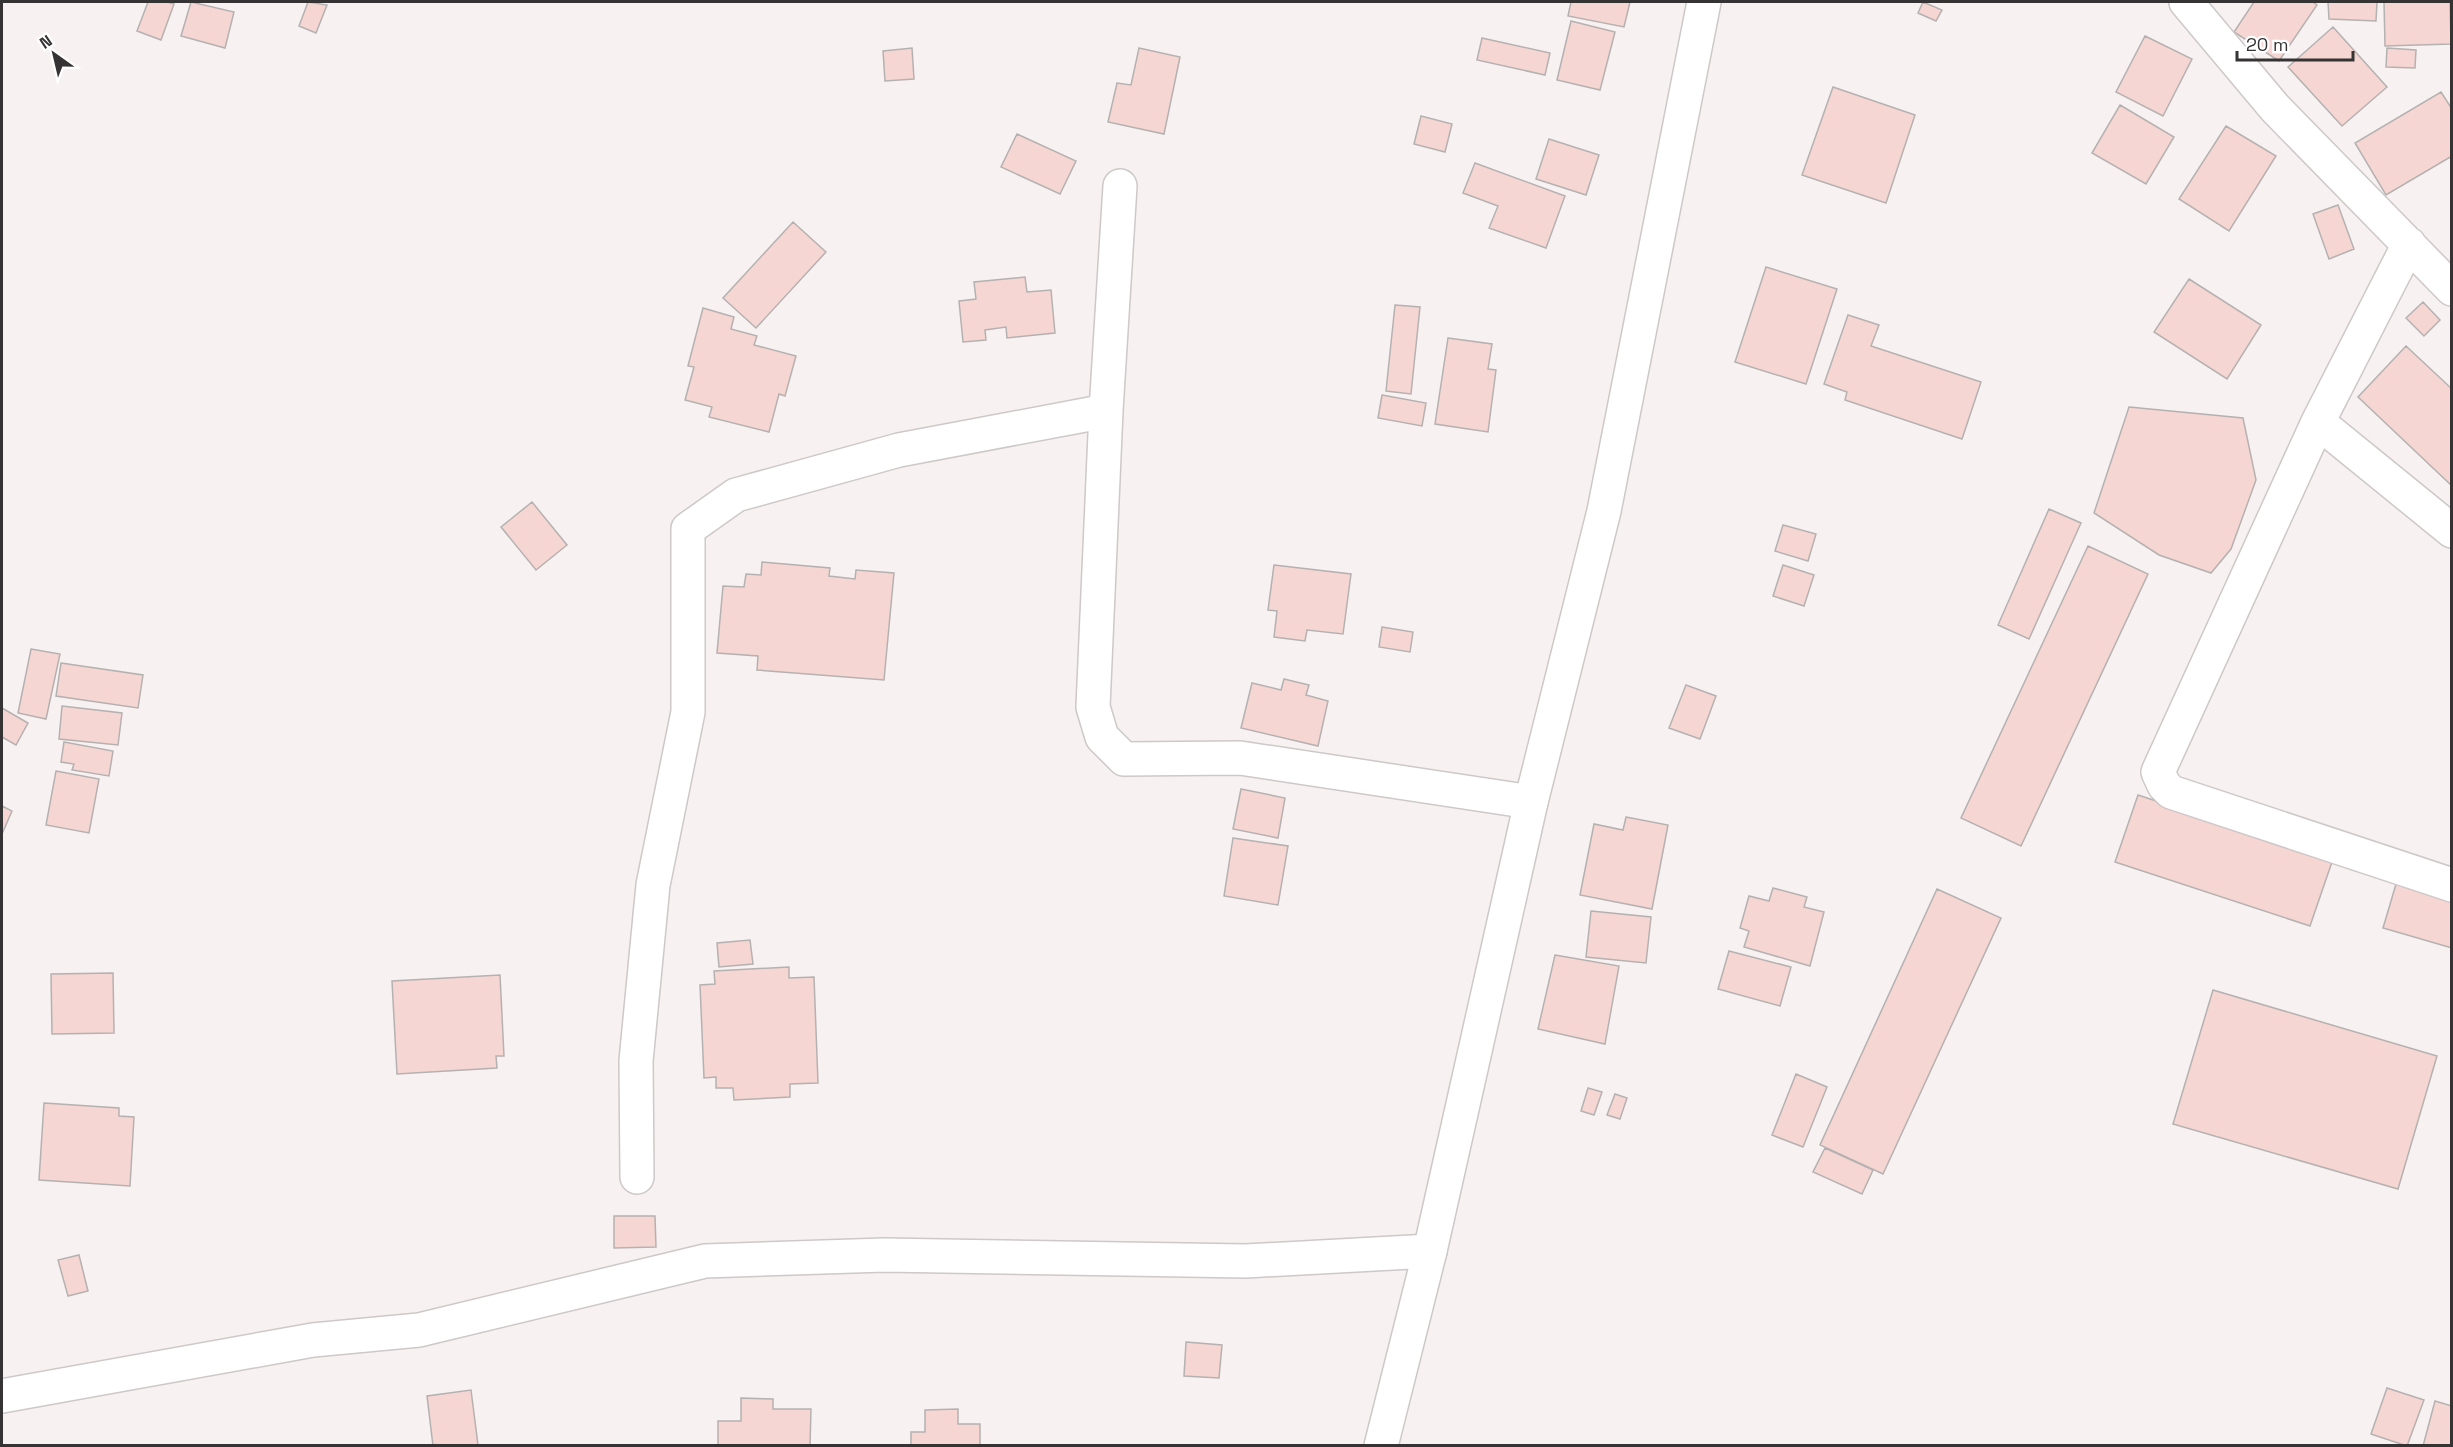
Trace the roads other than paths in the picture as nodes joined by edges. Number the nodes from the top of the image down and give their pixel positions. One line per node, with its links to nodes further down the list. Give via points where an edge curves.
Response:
1 (1704, 2): 9 (street, via 1604,511)
2 (2186, 2): 4 (street, via 2275,108)
3 (1120, 186): 6 (street)
4 (2409, 244): 5 (street); 7 (street)
5 (2451, 289)
6 (1106, 411): 9 (street, via 1094,707 1102,737 1124,759 1240,758); 11 (street, via 899,450 736,495 688,529 688,712 653,885 636,1061)
7 (2318, 422): 8 (street); 10 (street, via 2158,772 2171,792)
8 (2451, 531)
9 (1531, 802): 12 (street)
10 (2451, 885)
11 (637, 1177)
12 (1430, 1251): 13 (street, via 1246,1261 884,1255 705,1261 419,1330 313,1340); 14 (street)
13 (2, 1396)
14 (1381, 1446)

